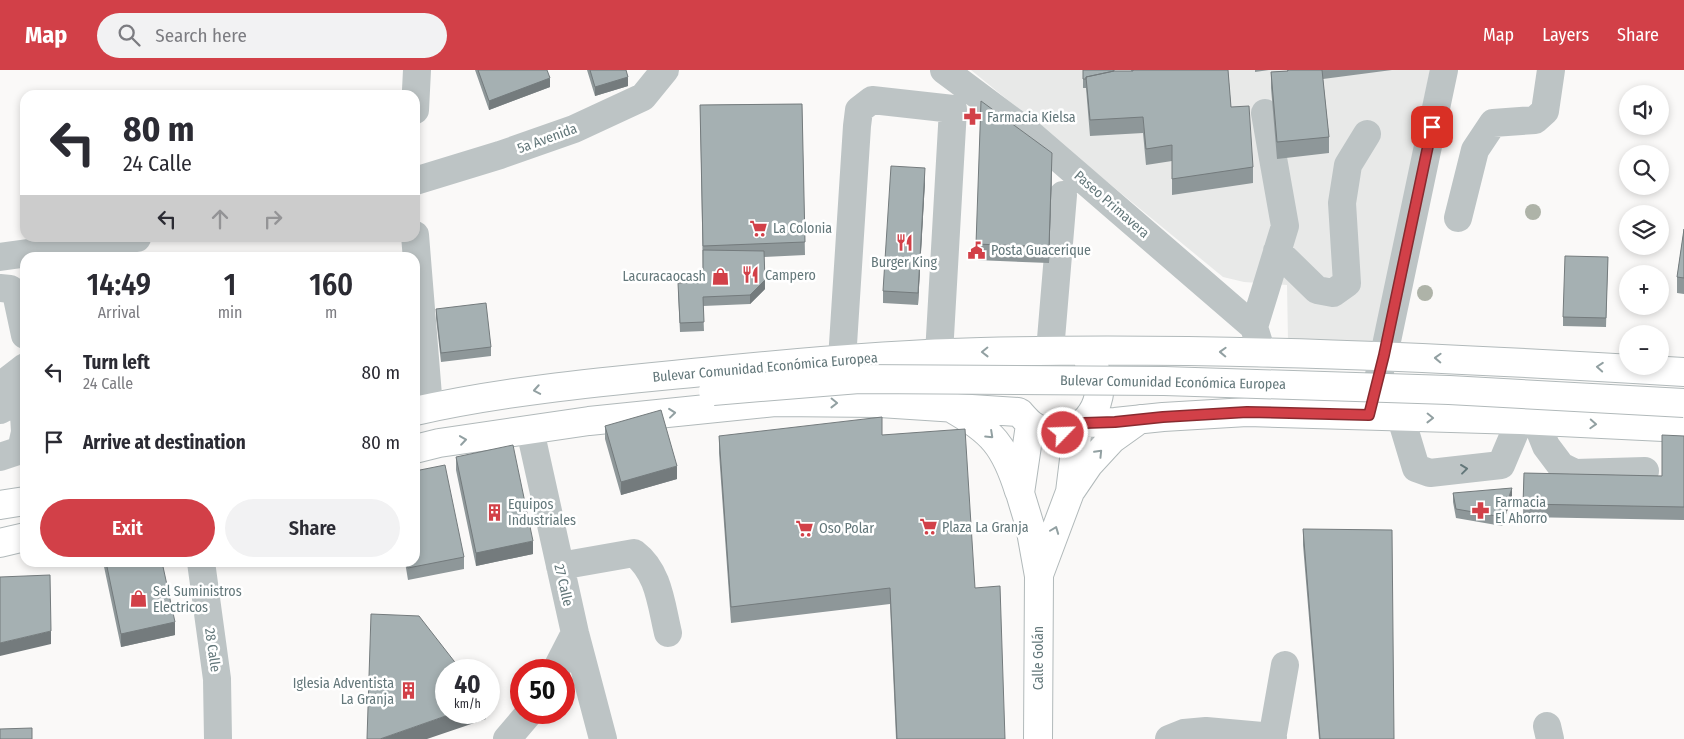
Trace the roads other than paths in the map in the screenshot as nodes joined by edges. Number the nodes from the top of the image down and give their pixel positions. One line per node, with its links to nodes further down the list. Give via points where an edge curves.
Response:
1 (417, 70): 6 (street)
2 (666, 70): 10 (street, 5a Avenida, via 643,97 574,129 500,156)
3 (1444, 70): 24 (street)
4 (1551, 70): 12 (street, via 1545,111 1535,120 1493,123 1475,150)
5 (951, 76): 7 (street); 20 (street, Paseo Primavera, via 1034,137)
6 (416, 90)
7 (953, 109): 23 (street); 26 (street, via 872,100 859,110)
8 (1265, 113): 14 (street, via 1285,226)
9 (1367, 134): 14 (street, via 1348,165 1342,202 1348,282 1333,293 1317,290)
10 (420, 180)
11 (1063, 195): 21 (street)
12 (1458, 218)
13 (108, 242): 15 (street)
14 (1277, 251): 20 (street)
15 (36, 252)
16 (20, 254): 17 (street)
17 (0, 257)
18 (0, 288): 19 (street, via 16,293)
19 (20, 312)
20 (1254, 326): 22 (street)
21 (1052, 351): 22 (main road, Bulevar Comunidad Económica Europea, one-way to 21); 23 (main road, Bulevar Comunidad Económica Europea, one-way to 23); 36 (main road, via 1021,363 1014,378 1013,395); 42 (main road, via 1086,358 1096,373 1100,390 1095,408)
22 (1262, 353): 24 (main road, Bulevar Comunidad Económica Europea)
23 (939, 354): 26 (main road, Bulevar Comunidad Económica Europea)
24 (1384, 355): 27 (main road, Bulevar Comunidad Económica Europea, one-way to 24); 35 (street)
25 (420, 360): 34 (street)
26 (842, 360): 29 (main road, Bulevar Comunidad Económica Europea)
27 (1684, 372)
28 (20, 379): 31 (street)
29 (586, 383): 30 (main road, Bulevar Comunidad Económica Europea); 34 (main road, Bulevar Comunidad Económica Europea, one-way to 34)
30 (662, 395): 32 (main road, Bulevar Comunidad Económica Europea, bridge, via 859,379 1164,381 1449,390); 41 (main road, Bulevar Comunidad Económica Europea)
31 (12, 397): 38 (street)
32 (1684, 402)
33 (950, 407): 36 (main road, Bulevar Comunidad Económica Europea); 41 (main road, Bulevar Comunidad Económica Europea, one-way to 33, via 775,402); 50 (main road, one-way to 50, via 975,421 996,441 1011,465)
34 (422, 410)
35 (1369, 415): 37 (main road, Bulevar Comunidad Económica Europea); 39 (main road, Bulevar Comunidad Económica Europea, via 1247,412)
36 (1024, 418): 42 (main road, via 1046,432 1063,433); 50 (main road, Calle Golán)
37 (1401, 418): 40 (main road, Bulevar Comunidad Económica Europea, one-way to 40); 40 (street, one-way to 40, via 1416,468 1430,473 1501,465)
38 (20, 419)
39 (1140, 419): 42 (main road, Bulevar Comunidad Económica Europea); 49 (main road, one-way to 39, via 1088,464 1112,439)
40 (1528, 420): 43 (main road, Bulevar Comunidad Económica Europea, one-way to 43); 48 (street, via 1561,466 1575,473)
41 (589, 421): 44 (main road, Bulevar Comunidad Económica Europea)
42 (1081, 425): 49 (main road, Calle Golán)
43 (1684, 428)
44 (530, 430): 45 (main road, Bulevar Comunidad Económica Europea, one-way to 44); 55 (street, 27 Calle)
45 (420, 448)
46 (20, 450): 47 (street)
47 (0, 458)
48 (1645, 471)
49 (1070, 492): 57 (main road, Calle Golán, one-way to 49)
50 (1020, 493): 57 (main road, Calle Golán)
51 (20, 502): 52 (main road)
52 (0, 505)
53 (20, 538): 54 (main road)
54 (0, 543)
55 (560, 566): 58 (street, 27 Calle); 59 (street, via 634,553 646,562 656,581)
56 (202, 567): 64 (street, 28 Calle, via 217,679)
57 (1039, 576): 67 (main road, Calle Golán)
58 (575, 633): 60 (street); 66 (street, 27 Calle)
59 (668, 633)
60 (562, 659)
61 (1284, 665): 63 (street)
62 (520, 724): 65 (street)
63 (1273, 738): 68 (street, via 1206,731 1184,733)
64 (218, 739)
65 (507, 739)
66 (603, 739)
67 (1038, 739)
68 (1169, 739)

